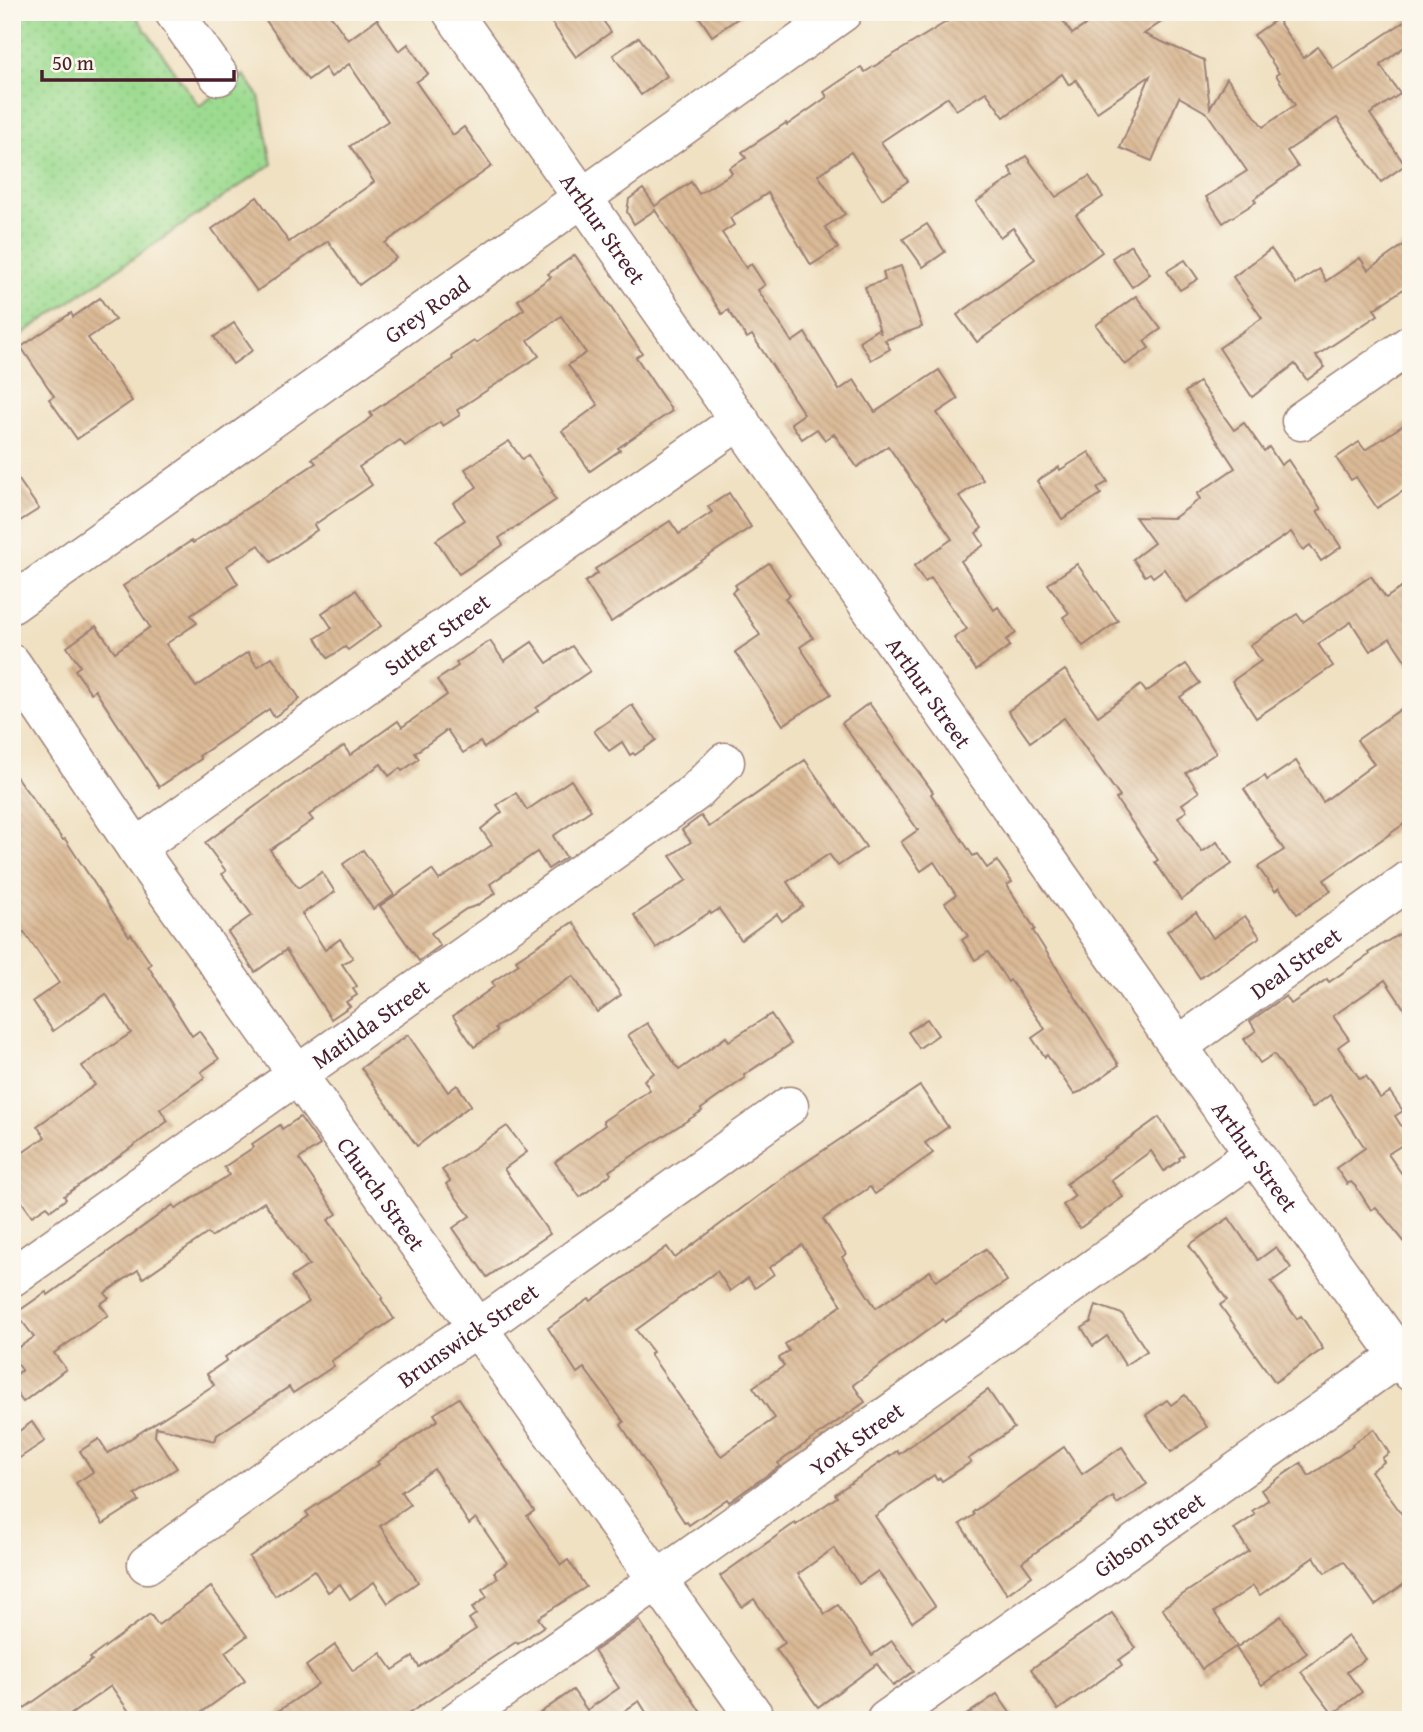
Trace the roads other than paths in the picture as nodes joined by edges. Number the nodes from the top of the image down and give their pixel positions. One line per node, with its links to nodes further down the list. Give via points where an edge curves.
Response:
1 (174, 12): 4 (street)
2 (452, 12): 5 (street, Arthur Street)
3 (843, 12): 5 (street, Grey Road)
4 (219, 76)
5 (580, 198): 7 (street, Arthur Street); 9 (street, Grey Road)
6 (1411, 344): 8 (street)
7 (740, 420): 12 (street, Sutter Street); 14 (street, Arthur Street)
8 (1301, 421)
9 (12, 604)
10 (12, 664): 12 (street, Church Street)
11 (725, 762): 15 (street, Matilda Street, via 694,793)
12 (136, 848): 15 (street, Church Street)
13 (1411, 879): 14 (street, Deal Street)
14 (1178, 1045): 17 (street, Arthur Street)
15 (297, 1075): 18 (street, Matilda Street); 19 (street, Church Street)
16 (789, 1106): 19 (street, Brunswick Street)
17 (1254, 1154): 20 (street, Arthur Street); 22 (street, York Street)
18 (12, 1277)
19 (478, 1327): 21 (street, Brunswick Street); 22 (street, Church Street)
20 (1407, 1359): 25 (street, Gibson Street)
21 (147, 1564)
22 (658, 1580): 23 (street, York Street); 24 (street, Church Street)
23 (458, 1720)
24 (757, 1720)
25 (886, 1720)

